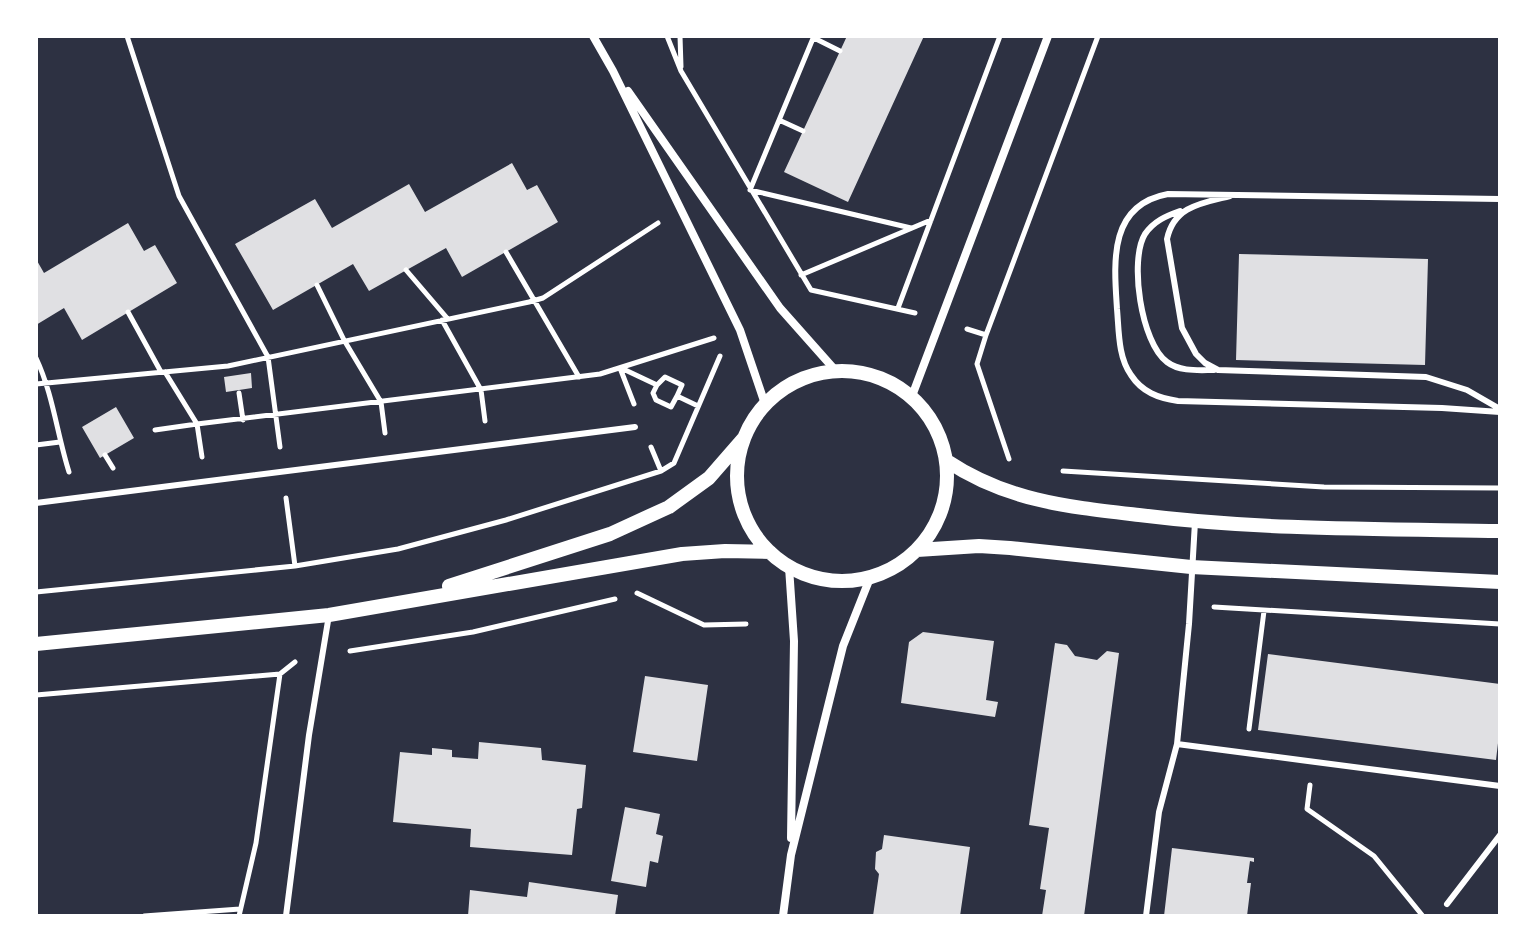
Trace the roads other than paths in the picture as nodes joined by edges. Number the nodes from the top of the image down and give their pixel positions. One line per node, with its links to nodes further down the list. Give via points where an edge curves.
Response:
1 (593, 36): 3 (street)
2 (1048, 36): 9 (street)
3 (613, 71): 7 (street, via 780,308); 10 (street, via 740,330)
4 (1238, 194): 5 (lane); 6 (lane); 11 (lane, via 1156,197 1135,210 1118,238 1114,257 1121,349 1132,377 1146,391 1178,401)
5 (1500, 199)
6 (1184, 210): 8 (lane, via 1167,239 1182,328 1196,354); 8 (lane, via 1158,220 1139,248 1143,316 1149,339 1167,362 1192,370)
7 (835, 370): 9 (street, via 877,375); 10 (street, via 797,380)
8 (1218, 370): 11 (lane, via 1426,377 1467,390)
9 (912, 396): 14 (street, via 935,426)
10 (765, 404): 13 (street)
11 (1500, 411)
12 (635, 427): 15 (lane)
13 (743, 439): 19 (street, via 737,471 741,504 752,530); 24 (street, via 709,478 669,507 610,534)
14 (947, 461): 16 (street, via 1015,495); 18 (street, via 944,505)
15 (36, 503)
16 (1195, 522): 17 (street); 21 (lane)
17 (1500, 531)
18 (917, 550): 21 (street, via 979,546); 22 (street)
19 (770, 552): 20 (street); 24 (street, via 682,554)
20 (789, 567): 22 (street, via 843,581); 30 (street, via 794,641)
21 (1191, 567): 23 (street); 27 (lane)
22 (870, 578): 30 (street, via 843,646)
23 (1500, 582)
24 (401, 602): 25 (street)
25 (329, 615): 26 (street); 32 (lane)
26 (36, 644)
27 (1177, 744): 28 (lane); 34 (lane, via 1159,812)
28 (1500, 786)
29 (1500, 835): 31 (lane)
30 (791, 855): 33 (street)
31 (1447, 904)
32 (286, 916)
33 (783, 916)
34 (1146, 916)

